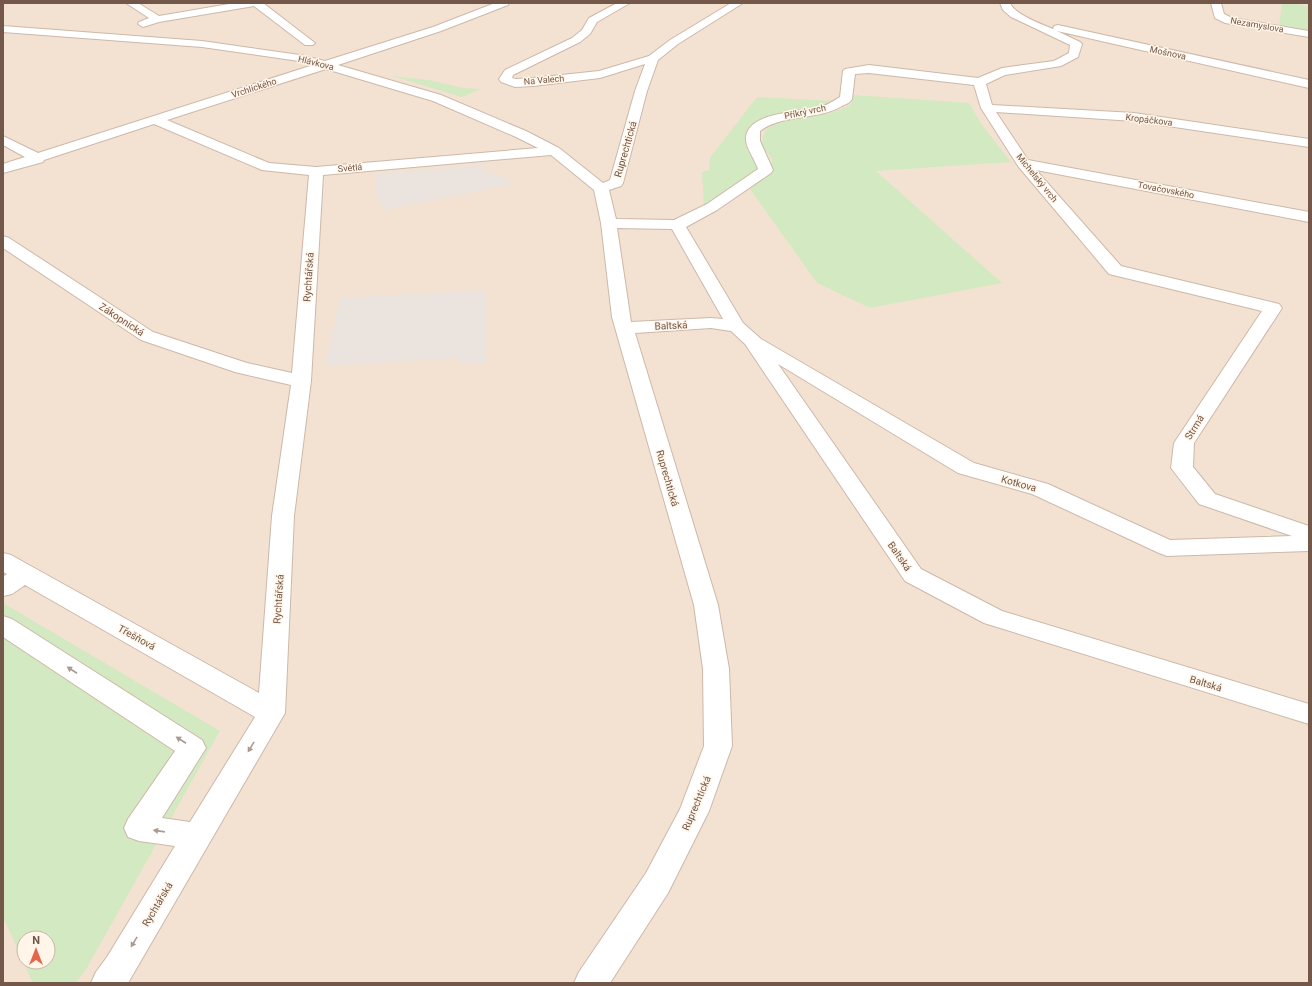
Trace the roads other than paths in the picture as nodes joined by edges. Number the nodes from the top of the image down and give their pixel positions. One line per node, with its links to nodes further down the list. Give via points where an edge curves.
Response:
1 (131, 3): 9 (street)
2 (253, 3): 9 (street)
3 (257, 3): 15 (street)
4 (504, 3): 18 (street, Vrchlického)
5 (626, 3): 17 (street, Na Valech, via 593,20 586,32 576,40 509,73 505,79 532,82 600,74)
6 (738, 3): 17 (street, via 674,42)
7 (1005, 3): 10 (street, via 1015,15)
8 (1216, 3): 12 (street, Nezamyslova, via 1219,16 1229,20)
9 (156, 19): 13 (street)
10 (1028, 20): 14 (street, Mošnova); 16 (street)
11 (3, 29): 13 (street, Hlávkova)
12 (1309, 34)
13 (102, 36): 18 (street, Hlávkova, via 250,50)
14 (1100, 38): 16 (street); 20 (street, Mošnova)
15 (309, 43)
16 (1076, 44): 19 (street, via 1074,55 1057,64 1002,72)
17 (653, 58): 30 (street, Ruprechtická, via 641,91 616,183)
18 (325, 65): 22 (street, Vrchlického); 25 (street, Hlávkova, via 437,98 521,134)
19 (979, 82): 21 (street, Michelský vrch); 33 (street, Příkrý vrch, via 869,69 849,71 846,99 821,111 785,116 754,130 753,141 766,170 712,207)
20 (1309, 84)
21 (987, 108): 24 (street, Kropáčkova, via 1134,117); 27 (street, Michelský vrch)
22 (155, 120): 26 (street, Vrchlického); 29 (street, Světlá, via 267,166)
23 (3, 140): 26 (street)
24 (1309, 143)
25 (554, 152): 29 (street, Světlá); 30 (street, Hlávkova)
26 (38, 158): 28 (street, Vrchlického)
27 (1023, 163): 31 (street, Tovačovského); 35 (street, Michelský vrch, via 1115,270)
28 (3, 169)
29 (316, 171): 38 (street, Rychtářská)
30 (601, 188): 32 (street, Ruprechtická)
31 (1309, 217)
32 (609, 223): 33 (street, Příkrý vrch); 36 (street, Ruprechtická)
33 (677, 225): 37 (street)
34 (3, 241): 38 (street, Zákopnická, via 147,336 242,368)
35 (1274, 308): 39 (street, Strmá, via 1184,443 1182,468 1207,499)
36 (624, 328): 37 (street, Baltská, via 711,323); 48 (street, Ruprechtická, via 706,605 716,669 718,746 694,812 657,883)
37 (744, 333): 40 (street, Kotkova, via 966,468 1040,489 1167,548); 45 (street, Baltská, via 913,574 993,617)
38 (301, 380): 44 (street, Rychtářská, via 283,516)
39 (1309, 534)
40 (1309, 543)
41 (13, 567): 42 (street); 44 (street, Třešňová)
42 (3, 588)
43 (3, 625): 46 (street, one-way to 43, via 139,828 192,748)
44 (271, 713): 46 (street, Rychtářská, one-way to 46)
45 (1309, 714)
46 (198, 836): 47 (street, Rychtářská, one-way to 47)
47 (108, 983)
48 (591, 983)

